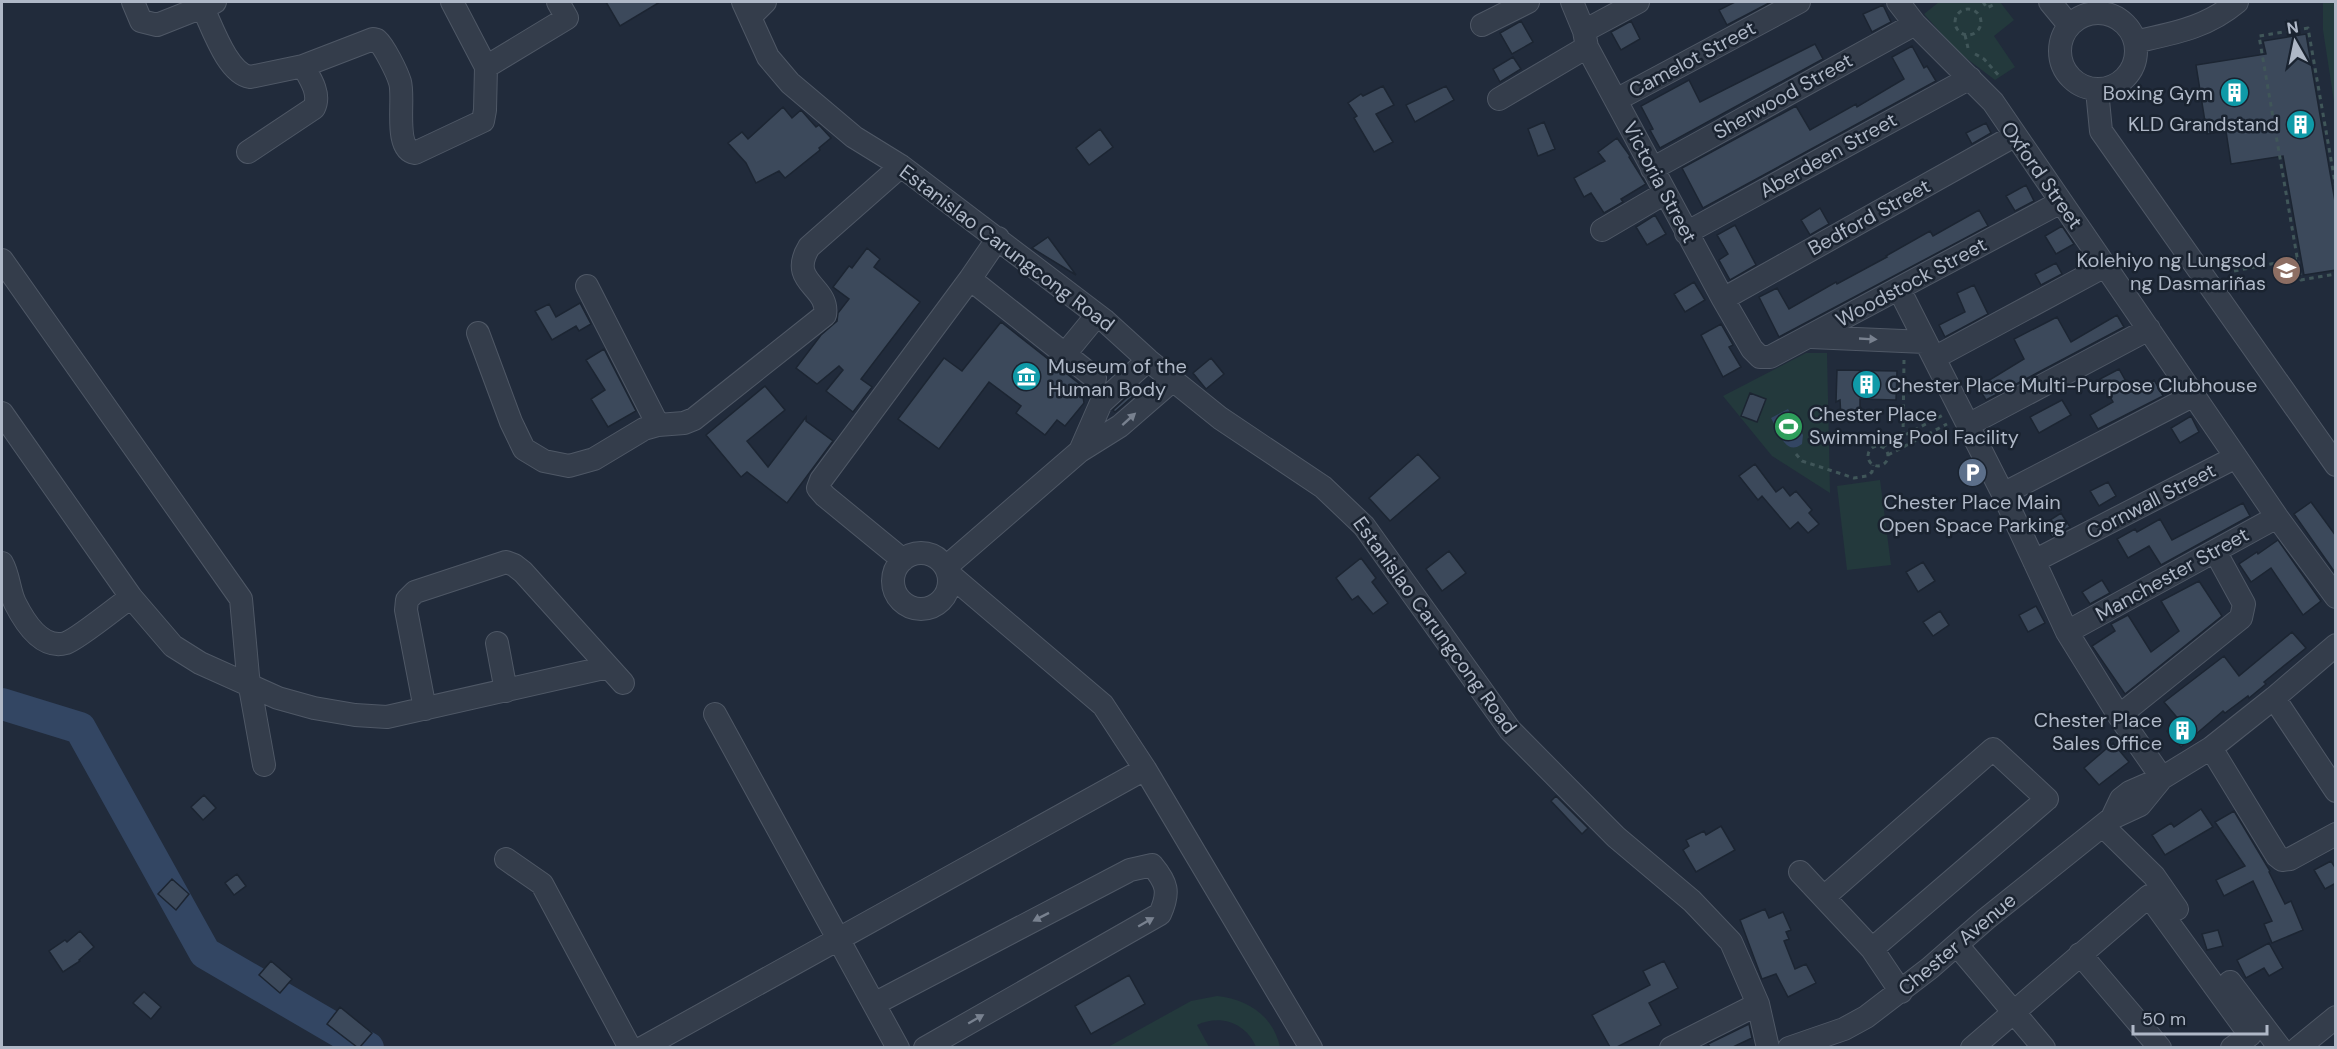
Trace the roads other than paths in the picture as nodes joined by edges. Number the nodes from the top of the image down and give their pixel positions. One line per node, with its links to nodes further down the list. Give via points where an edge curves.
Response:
1 (133, 2): 11 (street, via 141,21 149,25)
2 (452, 2): 19 (street)
3 (558, 2): 19 (street, via 567,18)
4 (1528, 2): 14 (street)
5 (1572, 2): 16 (street, Victoria Street)
6 (1638, 2): 16 (street)
7 (1799, 2): 23 (street, Camelot Street)
8 (1898, 2): 13 (street, Oxford Street)
9 (2050, 2): 15 (street)
10 (2237, 2): 17 (street, via 2220,16 2191,29)
11 (209, 4): 18 (street, via 224,52 237,72 250,77)
12 (753, 7): 26 (street, Estanislao Carungcong Road, via 768,57 790,83 854,137)
13 (1915, 24): 20 (street, Oxford Street); 27 (street, Sherwood Street)
14 (1482, 25)
15 (2069, 25): 17 (street, via 2086,14 2107,14 2125,24); 21 (street, via 2059,45 2062,66 2076,83)
16 (1586, 39): 22 (street); 23 (street, Victoria Street)
17 (2135, 42): 21 (street, via 2134,65 2128,75 2109,88)
18 (303, 66): 19 (street, via 377,40 400,83 402,135 405,148 415,153 483,121); 25 (street, via 318,102)
19 (486, 67)
20 (1970, 78): 24 (street, Oxford Street, via 1993,102); 31 (street, Aberdeen Street)
21 (2097, 90): 55 (street, via 2101,131)
22 (1499, 99)
23 (1616, 100): 27 (street, Victoria Street)
24 (2014, 136): 29 (street, Oxford Street); 38 (street, Bedford Street)
25 (248, 152)
26 (901, 166): 32 (street, Estanislao Carungcong Road); 52 (street, via 809,247 803,257 803,274 824,301 825,315 694,419)
27 (1652, 169): 28 (street, Victoria Street)
28 (1665, 193): 30 (street); 31 (street, Victoria Street)
29 (2061, 202): 34 (street, Oxford Street); 37 (street, Woodstock Street)
30 (1602, 230)
31 (1686, 232): 38 (street, Victoria Street)
32 (998, 238): 35 (street); 39 (street, Estanislao Carungcong Road)
33 (2, 260): 68 (street, via 236,590 241,599)
34 (2105, 267): 40 (street, Oxford Street); 43 (street)
35 (970, 279): 44 (street); 59 (street, via 818,488)
36 (587, 285): 52 (street)
37 (1899, 289): 42 (street, Woodstock Street); 43 (street)
38 (1723, 299): 45 (street, Victoria Street)
39 (1097, 315): 44 (street); 46 (street, Estanislao Carungcong Road)
40 (2149, 329): 49 (street, Oxford Street); 51 (street)
41 (478, 333): 52 (street, via 510,422 524,449 544,461 569,466 594,459 644,429)
42 (1810, 336): 43 (street, one-way to 43); 45 (street, Woodstock Street, via 1770,357)
43 (1930, 350): 51 (street)
44 (1065, 354): 47 (street)
45 (1760, 357)
46 (1148, 360): 48 (street, Estanislao Carungcong Road); 53 (street, via 1101,403)
47 (1095, 378)
48 (1173, 380): 53 (street, one-way to 48, via 1120,426); 90 (street, Estanislao Carungcong Road, via 1220,418 1304,473 1364,526 1510,730 1616,837 1692,902 1731,942)
49 (2194, 395): 54 (street, Oxford Street); 56 (street)
50 (2, 413): 63 (street)
51 (1957, 419): 56 (street)
52 (658, 425)
53 (1080, 451): 62 (street)
54 (2236, 457): 57 (street, Oxford Street); 60 (street, Cornwall Street)
55 (2336, 465)
56 (2003, 494): 60 (street)
57 (2277, 516): 58 (street, Manchester Street); 64 (street, Oxford Street)
58 (2215, 551): 65 (street, Manchester Street); 73 (street, via 2244,603 2241,618)
59 (903, 560): 62 (street, via 916,553 933,555); 62 (street, via 895,570 894,588 911,607 920,609 937,604 948,591)
60 (2034, 561): 65 (street)
61 (2, 563): 63 (street, via 23,618 40,638 50,643 67,643)
62 (947, 571): 76 (street, via 1103,705)
63 (131, 597): 68 (street, via 173,646)
64 (2336, 597)
65 (2067, 632): 73 (street)
66 (497, 643): 69 (street)
67 (2335, 647): 70 (street, Chester Avenue)
68 (250, 685): 71 (street, via 314,708 356,715 387,717); 75 (street)
69 (506, 691): 71 (street); 71 (street, via 616,675 523,572 506,562 409,597 406,610)
70 (2274, 698): 74 (street, Chester Avenue); 78 (street)
71 (424, 709)
72 (715, 714): 84 (street)
73 (2118, 716): 77 (street)
74 (2211, 748): 77 (street, Chester Avenue); 80 (street, via 2282,860)
75 (264, 765)
76 (1145, 769): 84 (street); 97 (street)
77 (2162, 778): 79 (street, Chester Avenue, via 2121,799)
78 (2336, 791)
79 (2108, 822): 85 (street, Chester Avenue); 105 (street, via 2154,876)
80 (2336, 834)
81 (506, 860): 93 (street, via 542,885)
82 (1800, 872): 83 (street)
83 (1824, 897): 86 (street); 86 (street, via 1993,749 2047,799)
84 (838, 939): 89 (street); 94 (street)
85 (1957, 945): 88 (street, Chester Avenue); 91 (street)
86 (1872, 949): 88 (street)
87 (2080, 954): 91 (street); 103 (street); 104 (street, via 2149,896 2250,1035)
88 (1901, 992): 100 (street, Chester Avenue, via 1859,1021)
89 (874, 1004): 95 (street); 96 (street, one-way to 89, via 1160,914 1168,898 1163,878 1152,865 1130,870)
90 (1758, 1004): 98 (street); 99 (street, Estanislao Carungcong Road)
91 (2014, 1012): 101 (street); 102 (street)
92 (2336, 1017): 106 (street)
93 (630, 1047)
94 (642, 1047)
95 (897, 1047)
96 (926, 1047)
97 (1311, 1047)
98 (1671, 1047)
99 (1768, 1047)
100 (1789, 1047)
101 (1972, 1047)
102 (2044, 1047)
103 (2160, 1047)
104 (2232, 1047)
105 (2280, 1047)
106 (2298, 1047)

